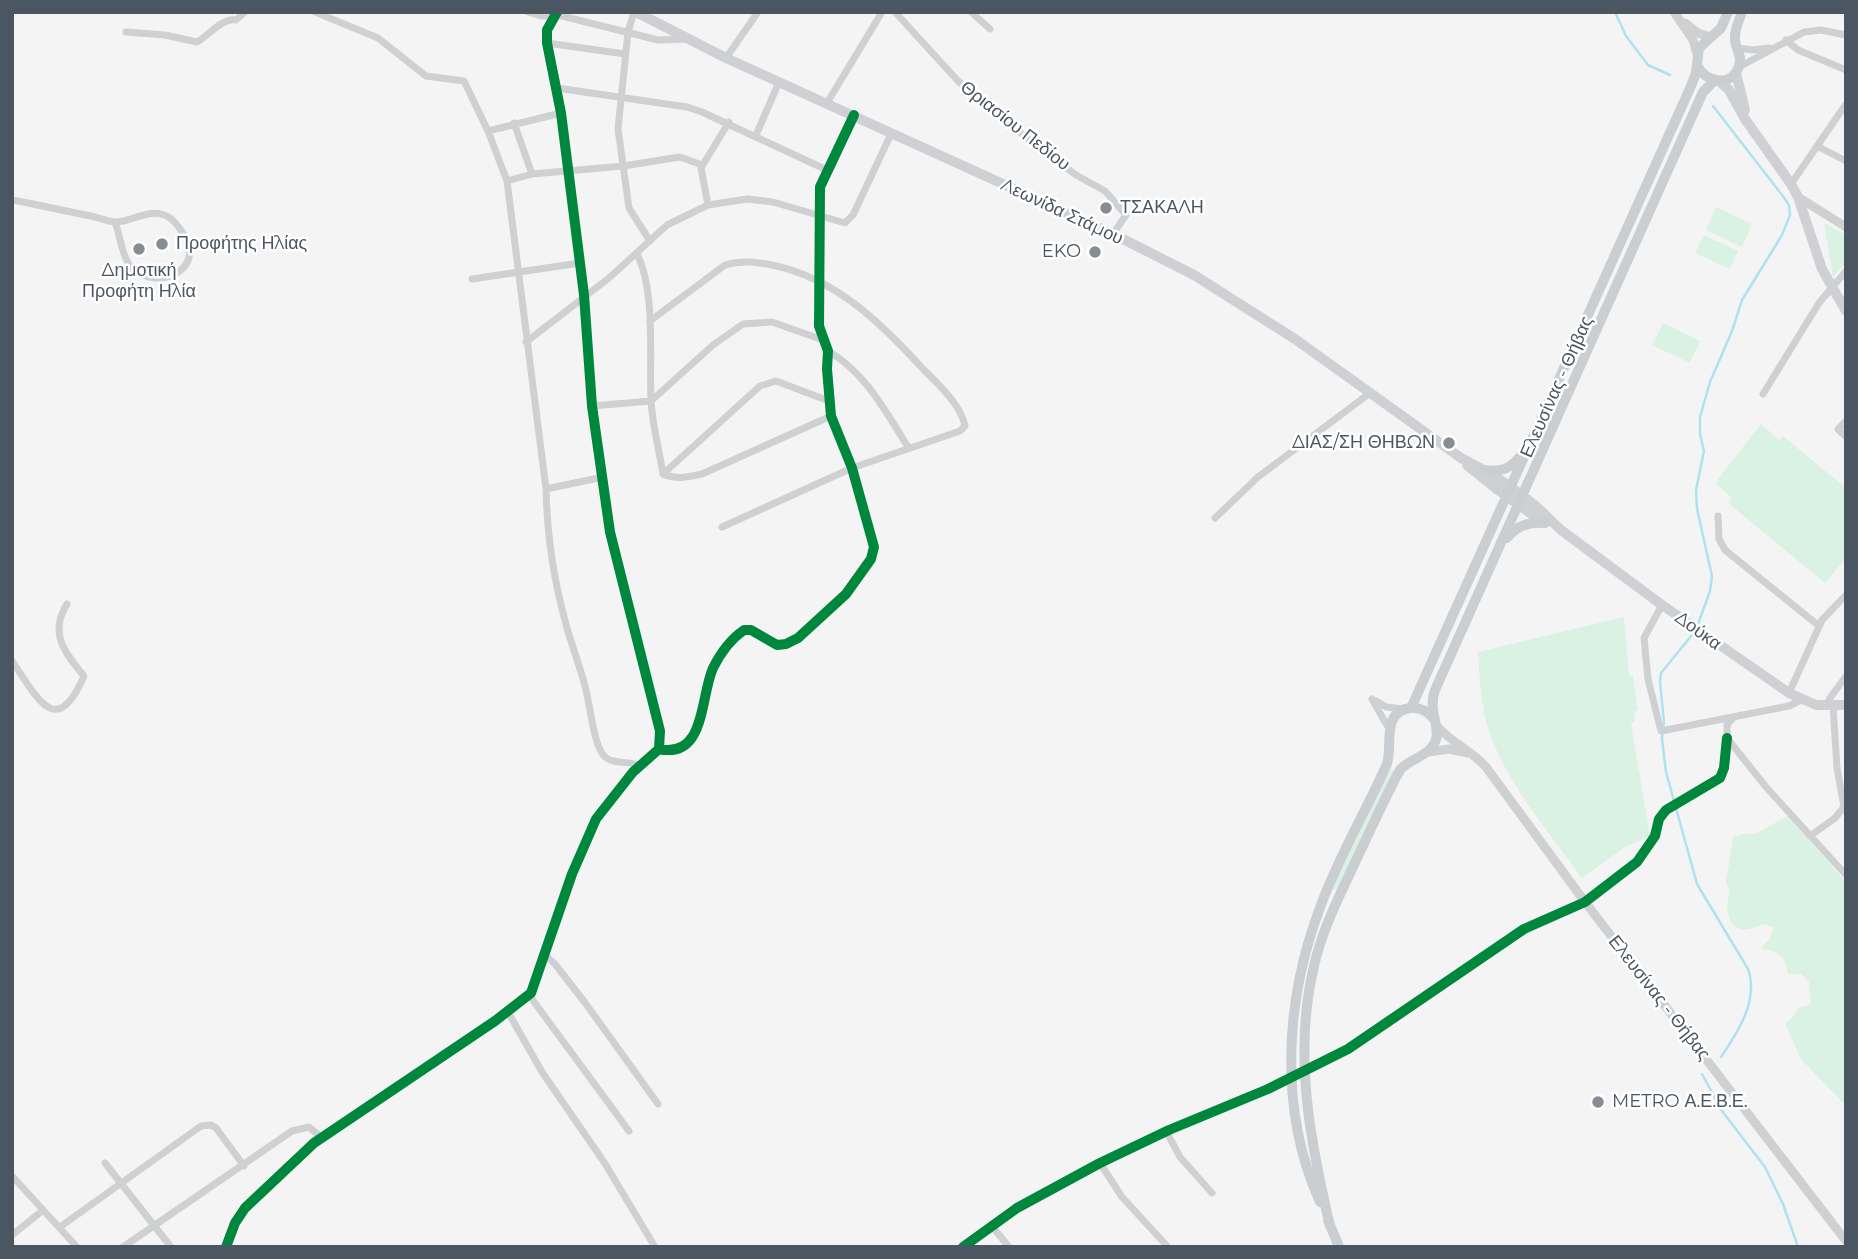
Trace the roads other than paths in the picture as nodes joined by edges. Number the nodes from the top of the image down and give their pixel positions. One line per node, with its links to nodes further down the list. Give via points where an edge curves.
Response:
1 (244, 12): 14 (street, via 197,42)
2 (315, 12): 39 (street, via 378,38 426,76 464,81)
3 (528, 12): 12 (street)
4 (635, 12): 15 (street); 18 (main road, Λεωνίδα Στάμου)
5 (758, 12): 24 (street)
6 (883, 12): 32 (street)
7 (895, 12): 57 (street, Θριασίου Πεδίου, via 958,81 1034,144 1113,199 1126,215)
8 (971, 12): 13 (street)
9 (1728, 12): 17 (main road, Ελευσίνας - Θήβας)
10 (1742, 12): 22 (main road)
11 (1675, 14): 17 (street, via 1698,33); 25 (street, via 1693,40)
12 (555, 15): 15 (street); 20 (street, via 547,30)
13 (990, 29)
14 (126, 32)
15 (628, 32): 18 (street, via 658,40); 23 (street)
16 (1846, 35): 19 (street, via 1812,30)
17 (1712, 37): 22 (main road, via 1728,38); 25 (main road, Ελευσίνας - Θήβας, via 1702,44)
18 (688, 39): 24 (main road, Λεωνίδα Στάμου)
19 (1786, 40): 21 (street); 27 (street, via 1798,50)
20 (547, 43): 23 (street); 30 (street)
21 (1776, 45): 22 (street, via 1753,50); 26 (street)
22 (1736, 46): 26 (main road, via 1741,57)
23 (625, 54): 31 (street)
24 (726, 58): 29 (main road, Λεωνίδα Στάμου)
25 (1697, 59): 28 (main road, via 1704,75); 79 (main road, Ελευσίνας - Θήβας, via 1691,86)
26 (1737, 70): 28 (main road, via 1727,79); 38 (main road, via 1739,91)
27 (1846, 70)
28 (1717, 80): 38 (main road); 89 (main road, Ελευσίνας - Θήβας, via 1703,92)
29 (779, 82): 32 (main road, Λεωνίδα Στάμου); 41 (street)
30 (556, 88): 31 (street); 34 (street)
31 (622, 99): 36 (street, via 687,107); 45 (street, via 618,129)
32 (827, 103): 35 (main road, Λεωνίδα Στάμου)
33 (1846, 104): 42 (street)
34 (561, 113): 37 (street); 47 (street)
35 (854, 115): 40 (main road, Λεωνίδα Στάμου); 46 (street)
36 (729, 122): 41 (street); 44 (street)
37 (514, 123): 39 (street); 48 (street)
38 (1754, 130): 50 (main road)
39 (488, 131): 49 (street)
40 (891, 134): 54 (street, via 849,221); 57 (main road, Λεωνίδα Στάμου)
41 (757, 135): 46 (street)
42 (1817, 146): 43 (street); 50 (street)
43 (1846, 161)
44 (702, 165): 45 (street, via 680,157); 53 (street)
45 (623, 166): 47 (street); 58 (street, via 629,208)
46 (827, 170): 54 (street, via 820,187)
47 (568, 171): 48 (street); 60 (street)
48 (532, 174): 49 (street)
49 (507, 181): 61 (street)
50 (1791, 184): 51 (main road)
51 (1798, 197): 56 (street); 65 (main road)
52 (12, 200): 55 (street)
53 (708, 205): 54 (street, via 747,199); 58 (street, via 667,225)
54 (821, 217): 64 (street)
55 (115, 222): 55 (street, via 126,261 144,276 166,278 187,264 191,254 187,239 168,217 153,214)
56 (1846, 227)
57 (1113, 234): 72 (main road, Λεωνίδα Στάμου, via 1242,304)
58 (650, 241): 59 (street)
59 (637, 254): 66 (street); 68 (street)
60 (580, 264): 61 (street); 66 (street)
61 (518, 271): 63 (street); 70 (street)
62 (1846, 271): 65 (street)
63 (472, 279)
64 (821, 282): 68 (street, via 784,267 735,262 715,270); 69 (street); 81 (street, via 849,298 894,337 963,417 965,426 960,430)
65 (1830, 288): 67 (main road); 73 (street)
66 (584, 295): 70 (street); 76 (street)
67 (1846, 311)
68 (650, 321): 74 (street)
69 (823, 340): 71 (street); 74 (street, via 772,322 743,324)
70 (526, 342): 87 (street)
71 (828, 351): 75 (street); 81 (street, via 863,379)
72 (1370, 393): 82 (main road, Λεωνίδα Στάμου); 91 (street, via 1258,477)
73 (1763, 394)
74 (651, 401): 76 (street); 85 (street)
75 (829, 401): 77 (street); 85 (street, via 768,382)
76 (592, 405): 86 (street)
77 (831, 416): 83 (street); 85 (street, via 702,474 683,478)
78 (1846, 421): 80 (street, via 1838,429)
79 (1535, 436): 84 (main road, via 1509,468); 88 (main road, Ελευσίνας - Θήβας)
80 (1846, 437)
81 (908, 447): 83 (street)
82 (1461, 458): 84 (main road, Λεωνίδα Στάμου); 88 (main road, Λεωνίδα Στάμου)
83 (852, 468): 93 (street); 112 (street, via 874,547 863,572 799,638 778,645 751,630 737,635 713,670 695,733 677,750)
84 (1484, 470): 88 (main road, Λεωνίδα Στάμου)
85 (663, 474)
86 (603, 477): 87 (street); 112 (street, via 612,549 660,731)
87 (546, 489): 116 (street, via 547,534 556,586 585,686 595,740 605,757)
88 (1510, 493): 89 (main road, Δούκα); 106 (main road, Ελευσίνας - Θήβας)
89 (1521, 501): 92 (main road, Δούκα); 94 (main road, Δούκα); 95 (main road, Ελευσίνας - Θήβας)
90 (1718, 516): 99 (street, via 1719,539 1725,550)
91 (1215, 518)
92 (1545, 523): 94 (main road, Δούκα); 95 (main road, via 1516,529)
93 (722, 527)
94 (1561, 530): 98 (main road, Δούκα)
95 (1496, 555): 108 (main road, Ελευσίνας - Θήβας, via 1432,697)
96 (1846, 596): 99 (street)
97 (67, 604): 100 (street, via 58,630 84,676 70,702 55,710 43,705)
98 (1662, 605): 102 (main road, Δούκα); 107 (street, via 1644,638 1661,731)
99 (1819, 626): 102 (street)
100 (12, 661)
101 (1846, 676): 104 (street)
102 (1789, 693): 103 (main road, Δούκα)
103 (1801, 700): 104 (main road, Δούκα); 107 (street)
104 (1830, 705): 105 (main road, Δούκα); 117 (street)
105 (1846, 705)
106 (1408, 709): 108 (main road, via 1424,710); 109 (main road, Ελευσίνας - Θήβας, via 1394,717); 109 (street, via 1386,707 1372,699)
107 (1738, 715): 110 (street, via 1727,725)
108 (1435, 722): 113 (main road, Ελευσίνας - Θήβας, via 1437,736); 114 (street, Ελευσίνας - Θήβας, via 1446,736)
109 (1389, 729): 111 (main road)
110 (1727, 738): 119 (street); 121 (street, via 1720,778 1666,810 1637,862)
111 (1391, 742): 115 (main road, via 1401,753); 138 (main road, via 1387,764 1321,902 1295,1010 1291,1070 1297,1129 1307,1171)
112 (659, 749): 116 (street)
113 (1428, 752): 114 (street, via 1449,749); 115 (main road)
114 (1475, 755): 121 (street, Ελευσίνας - Θήβας)
115 (1416, 757): 138 (main road, via 1396,777 1344,886 1321,940 1310,982 1306,1090)
116 (640, 766): 122 (street, via 596,819)
117 (1842, 776): 118 (street)
118 (1845, 804): 119 (street)
119 (1810, 836): 120 (street)
120 (1846, 875)
121 (1586, 902): 127 (street, bridge, via 1524,929 1348,1049 1268,1089); 141 (street, Ελευσίνας - Θήβας)
122 (545, 956): 123 (street); 125 (street)
123 (529, 995): 124 (street); 126 (street)
124 (508, 1012): 128 (street); 146 (street)
125 (658, 1104)
126 (629, 1131)
127 (1166, 1131): 130 (street); 134 (street, via 1180,1157)
128 (322, 1138): 131 (street, via 309,1127 298,1128); 142 (street, via 245,1208)
129 (104, 1163): 133 (street)
130 (1100, 1163): 137 (street); 149 (street, via 1122,1197)
131 (244, 1166): 133 (street, via 218,1130 206,1125); 136 (street)
132 (12, 1176): 135 (street)
133 (122, 1183): 136 (street); 139 (street)
134 (1212, 1193)
135 (42, 1211): 139 (street); 140 (street)
136 (155, 1225): 144 (street); 145 (street)
137 (991, 1225): 147 (street); 148 (street)
138 (1330, 1226): 150 (main road)
139 (60, 1227): 143 (street)
140 (12, 1234)
141 (1846, 1241)
142 (224, 1245)
143 (78, 1247)
144 (123, 1247)
145 (171, 1247)
146 (655, 1247)
147 (963, 1247)
148 (1009, 1247)
149 (1168, 1247)
150 (1339, 1247)

